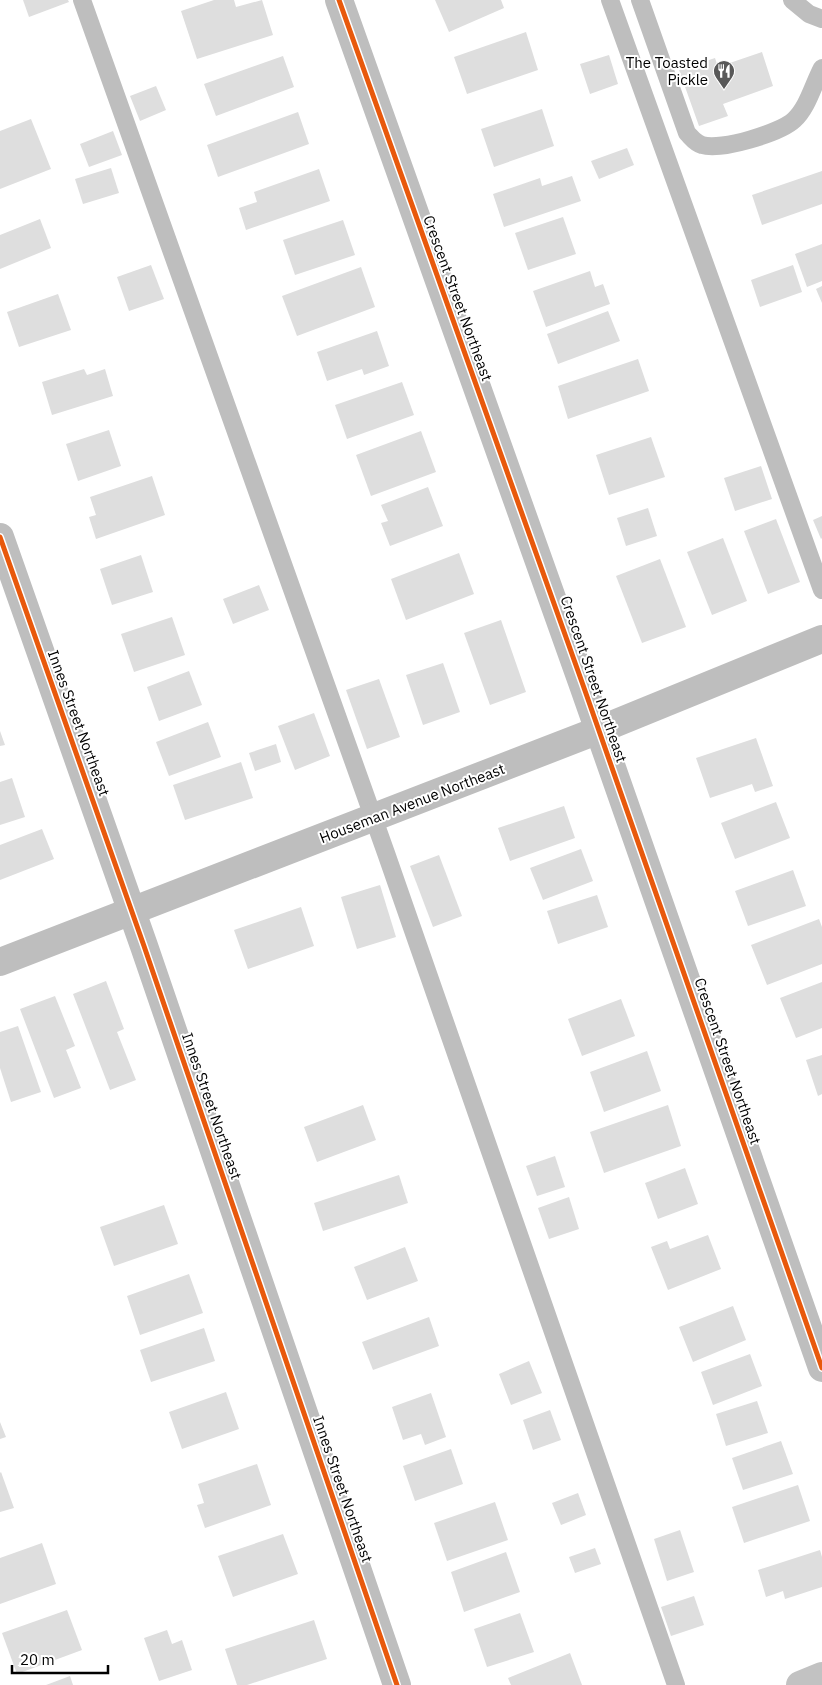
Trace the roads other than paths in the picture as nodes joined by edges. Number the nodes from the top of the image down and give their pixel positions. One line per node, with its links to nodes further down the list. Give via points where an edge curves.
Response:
1 (82, 0): 12 (lane)
2 (339, 0): 11 (street, Crescent Street Northeast)
3 (610, 0): 9 (lane)
4 (640, 0): 7 (lane, via 688,133 702,145 715,146 755,138 794,120 805,105)
5 (792, 0): 6 (lane)
6 (822, 20)
7 (822, 68)
8 (0, 537): 13 (street, Innes Street Northeast)
9 (822, 590)
10 (822, 640): 11 (street, Houseman Avenue Northeast)
11 (599, 730): 12 (street, Houseman Avenue Northeast); 15 (street, Crescent Street Northeast)
12 (373, 818): 13 (street, Houseman Avenue Northeast); 18 (lane)
13 (133, 912): 14 (street, Houseman Avenue Northeast); 17 (street, Innes Street Northeast)
14 (0, 962)
15 (822, 1368)
16 (822, 1676): 19 (street)
17 (397, 1685)
18 (676, 1685)
19 (800, 1685)

